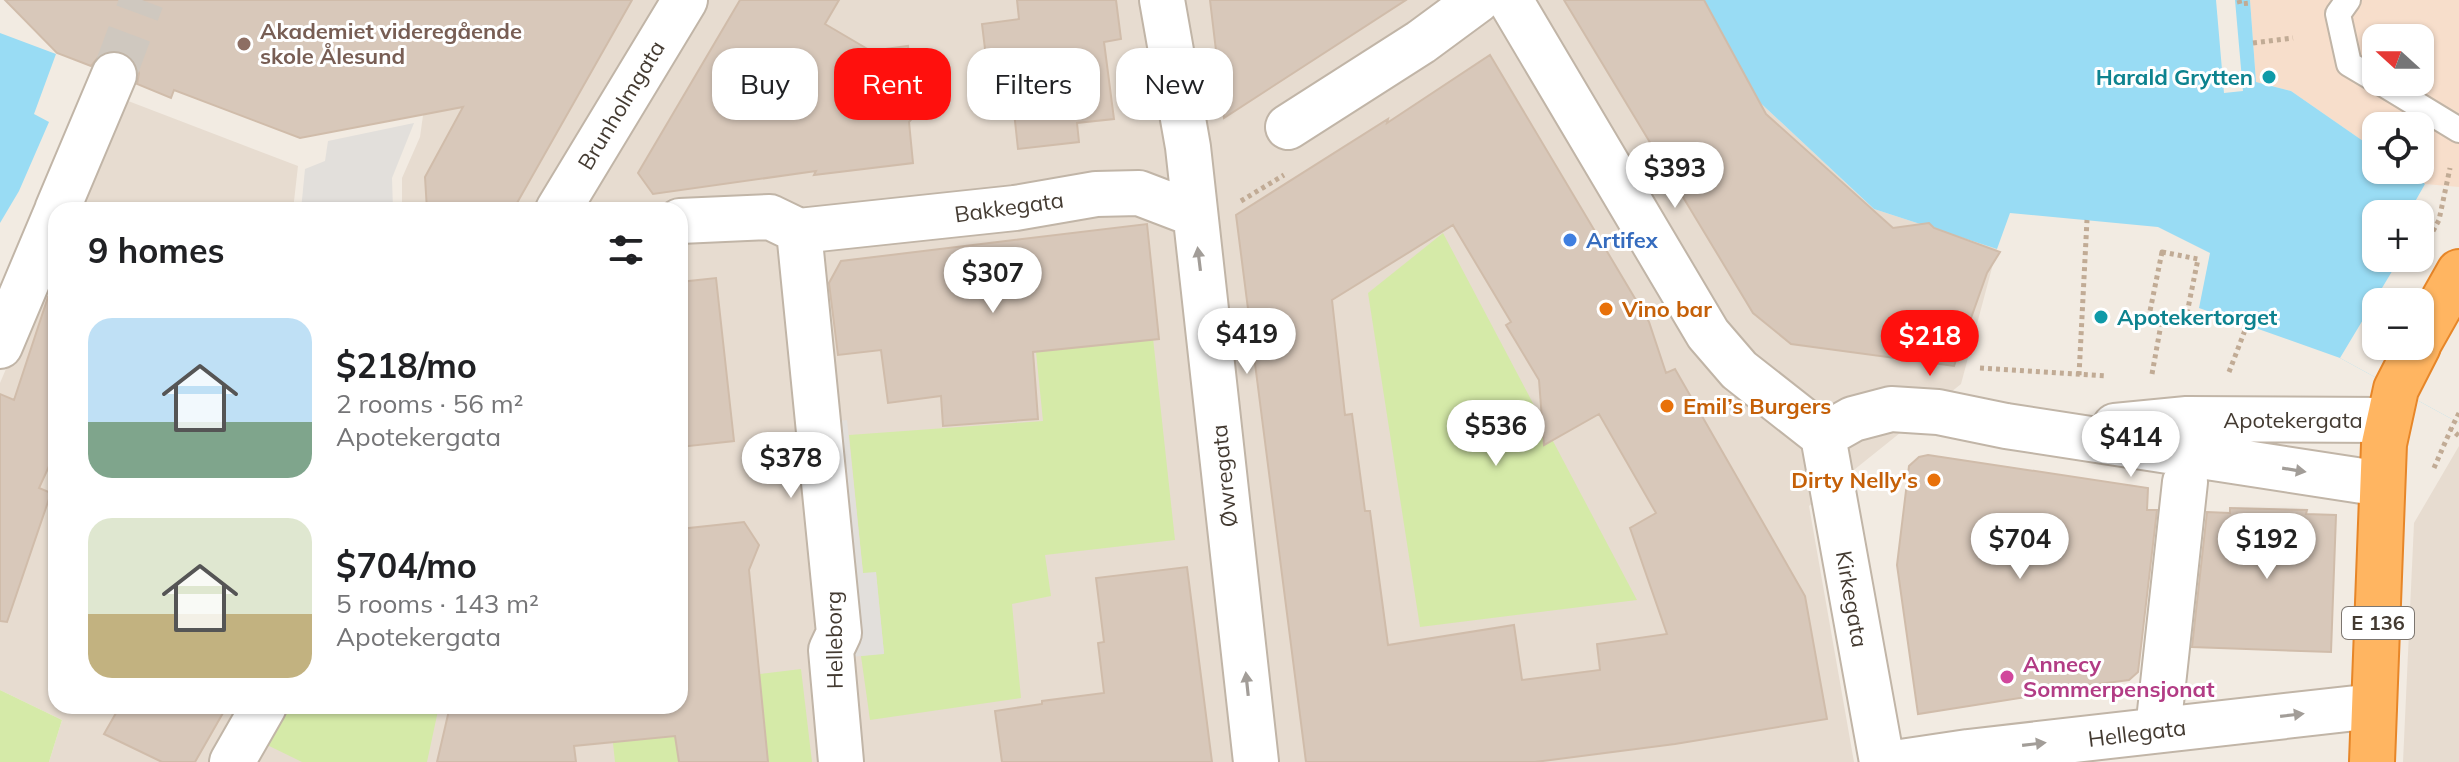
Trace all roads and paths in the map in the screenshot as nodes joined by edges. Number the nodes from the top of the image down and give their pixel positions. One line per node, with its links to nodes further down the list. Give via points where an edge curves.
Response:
1 (685, 0): 17 (street, Brunholmgata)
2 (1162, 0): 18 (street, Øwregata)
3 (1478, 0): 13 (street)
4 (1510, 0): 38 (street, via 1708,334 1739,370)
5 (2239, 0): 7 (path)
6 (2348, 0): 10 (lane, via 2338,14 2349,64)
7 (2250, 3)
8 (2293, 38): 9 (path)
9 (2253, 43)
10 (2362, 72)
11 (114, 75): 16 (street)
12 (2403, 96): 14 (lane)
13 (1288, 127)
14 (2459, 130)
15 (2451, 163): 21 (path)
16 (61, 202)
17 (563, 202)
18 (1194, 214): 22 (street, Bakkegata, via 1139,193 1096,194); 47 (street, Øwregata, one-way to 18)
19 (2087, 220): 31 (path)
20 (688, 221): 22 (street, Bakkegata, via 770,217)
21 (2434, 229)
22 (799, 231): 46 (street, Helleborg, via 839,633 831,650)
23 (48, 232): 28 (street)
24 (2459, 272): 25 (highway, E 136)
25 (2434, 317)
26 (2162, 319): 26 (path, via 2185,323 2198,259 2162,252 2149,316); 33 (path, via 2151,379)
27 (2247, 325): 30 (path)
28 (0, 346)
29 (2412, 360): 34 (highway, E 136)
30 (2228, 373)
31 (2079, 375): 32 (path); 35 (path, via 1966,367 1943,374)
32 (2108, 376)
33 (2162, 380)
34 (2392, 404): 37 (street, Apotekergata); 41 (highway, E 136)
35 (1938, 412): 37 (street, Apotekergata); 38 (street, Apotekergata, via 1891,409 1853,419)
36 (2459, 413): 39 (path, via 2451,429)
37 (2056, 432): 41 (street, Apotekergata, one-way to 41)
38 (1823, 436): 48 (street, Kirkegata)
39 (2459, 436)
40 (2185, 482): 44 (street)
41 (2382, 484): 42 (highway, E 136)
42 (2374, 706): 44 (street, Hellegata, one-way to 42); 50 (highway, E 136)
43 (259, 714): 45 (street)
44 (2158, 730): 49 (street, Hellegata, one-way to 44)
45 (232, 762)
46 (841, 762)
47 (1256, 762)
48 (1882, 762)
49 (1901, 762)
50 (2372, 762)

